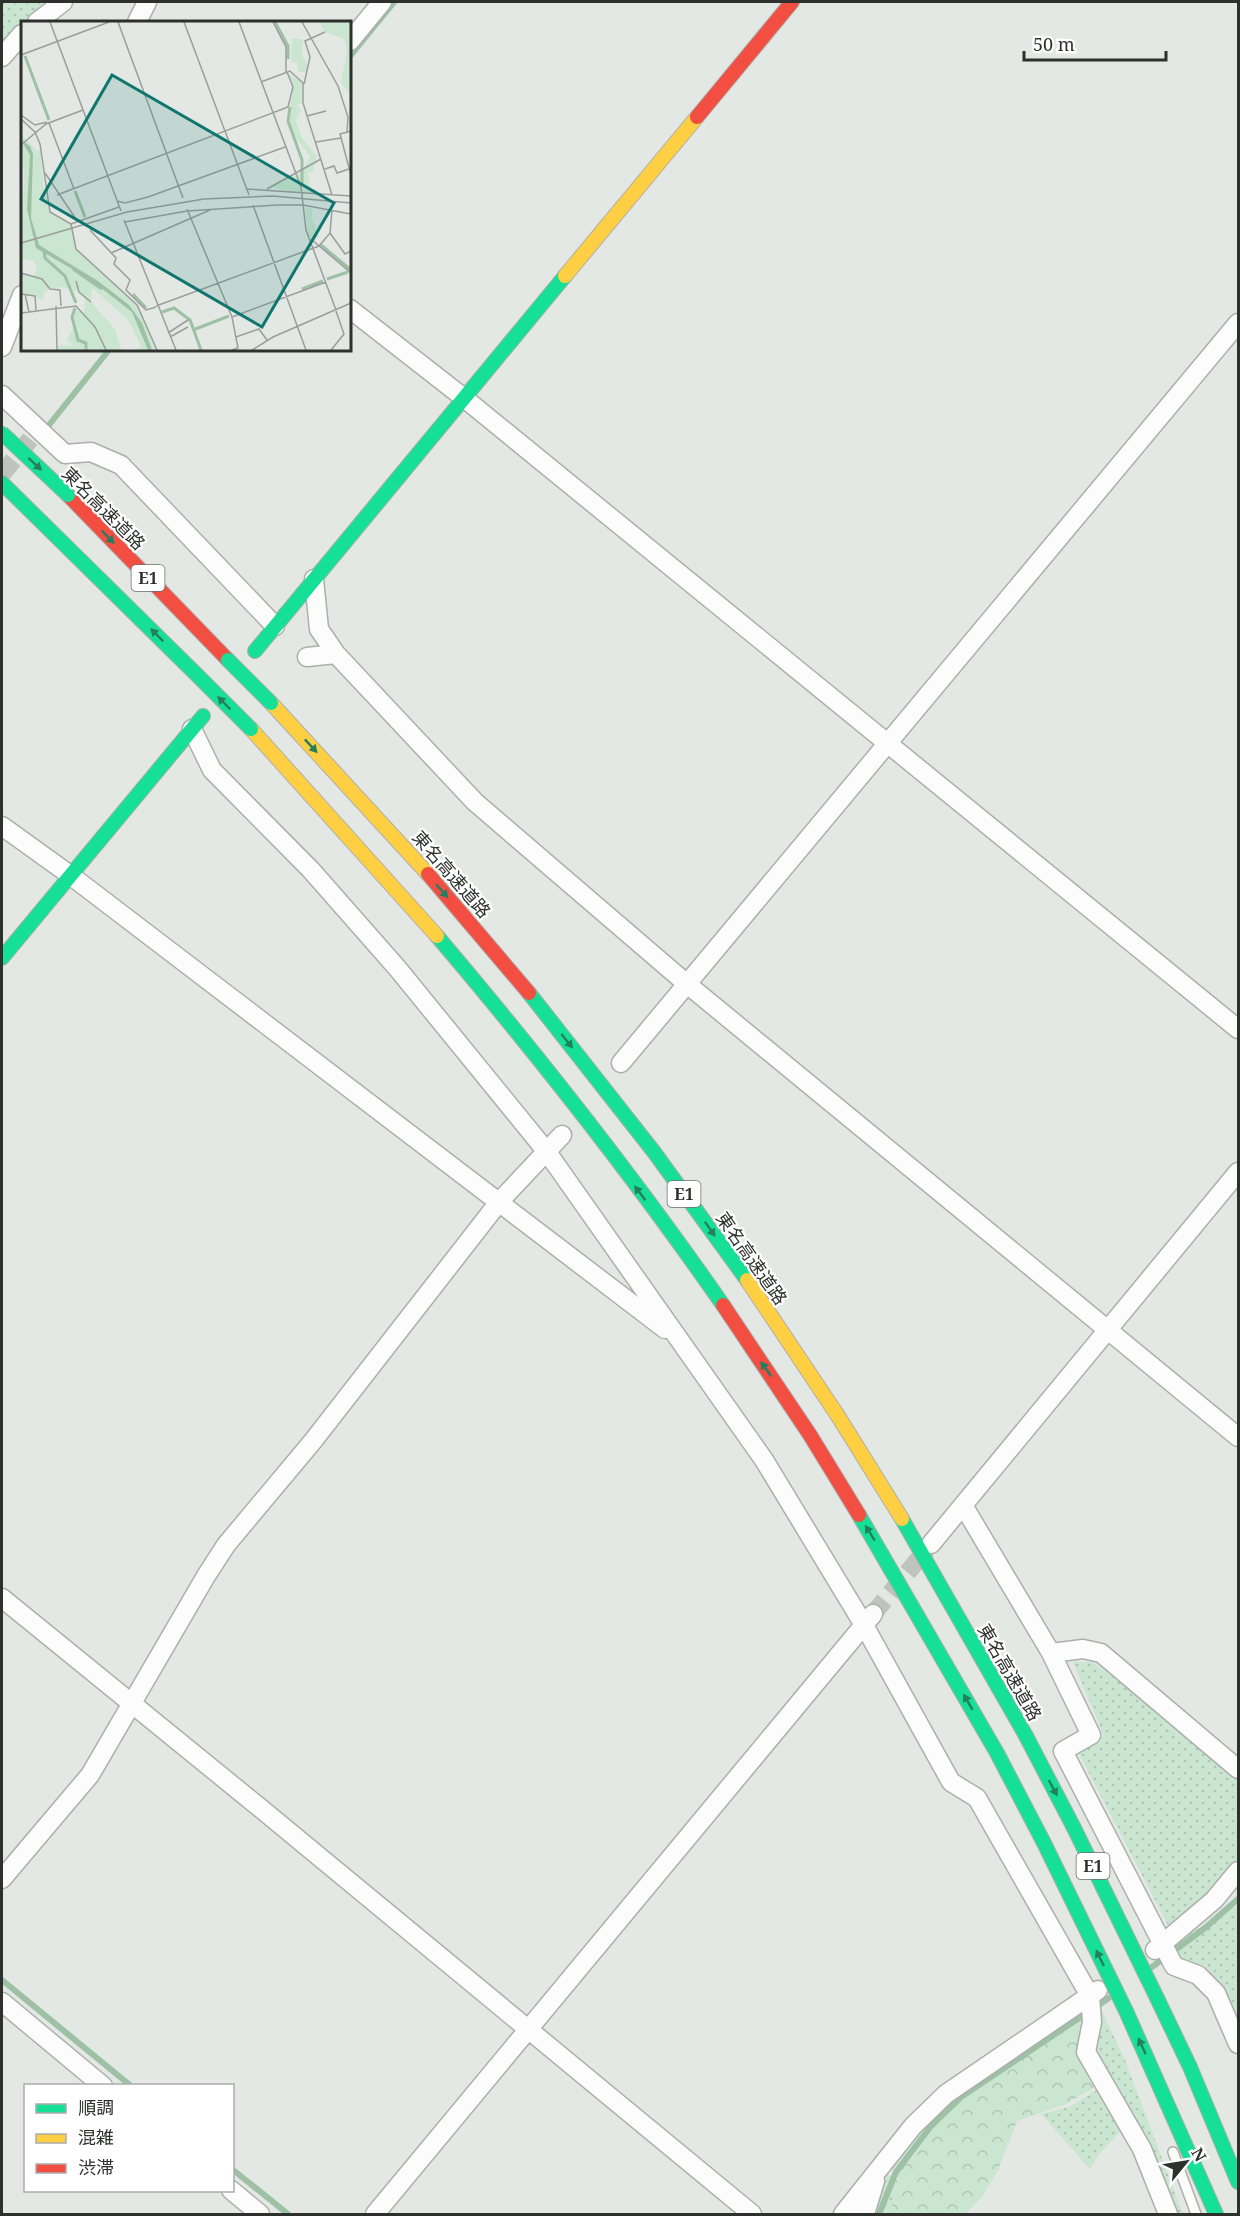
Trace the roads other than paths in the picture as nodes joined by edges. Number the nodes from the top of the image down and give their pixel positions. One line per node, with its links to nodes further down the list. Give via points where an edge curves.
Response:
1 (63, 2): 5 (street)
2 (147, 2): 6 (street)
3 (382, 2): 8 (street)
4 (792, 2): 15 (main road)
5 (38, 21)
6 (138, 21)
7 (21, 35): 9 (street)
8 (351, 40)
9 (2, 57)
10 (21, 298): 13 (street)
11 (351, 310): 15 (street)
12 (1239, 322): 24 (street)
13 (2, 347)
14 (2, 395): 19 (street, via 34,434 65,454 91,452 121,465)
15 (464, 398): 18 (main road); 24 (street)
16 (2, 433): 52 (main road, 東名高速道路 / E1, one-way to 52, bridge, via 68,495 368,806 592,1071 707,1224 810,1372 904,1523 1026,1736)
17 (2, 483): 53 (main road, E1, one-way to 17, bridge, via 1044,1843 889,1562 782,1392 680,1245 465,969 342,828 198,676)
18 (314, 579): 19 (main road); 21 (street, via 319,629)
19 (275, 626): 20 (main road)
20 (255, 651)
21 (336, 654): 22 (street); 28 (street, via 475,802)
22 (307, 657)
23 (198, 723): 26 (main road); 32 (street, via 212,770 311,870 399,969)
24 (888, 742): 28 (street); 29 (street)
25 (2, 826): 26 (street)
26 (70, 875): 27 (main road); 34 (street)
27 (2, 958)
28 (687, 984): 30 (street); 35 (street)
29 (1239, 1029)
30 (621, 1063)
31 (562, 1135): 32 (street)
32 (547, 1152): 34 (street); 36 (street)
33 (1239, 1172): 35 (street)
34 (499, 1202): 36 (street); 43 (street, via 313,1441 226,1545)
35 (1108, 1330): 37 (street); 38 (street)
36 (678, 1339): 41 (street, via 764,1460)
37 (1239, 1437)
38 (963, 1505): 39 (street); 42 (street)
39 (932, 1544)
40 (2, 1598): 43 (street)
41 (868, 1620): 48 (street, via 951,1782 977,1798); 50 (street)
42 (1051, 1653): 44 (street, via 1083,1649 1101,1653); 47 (street, via 1091,1735 1063,1751)
43 (131, 1703): 46 (street, via 90,1775); 50 (street)
44 (1239, 1769)
45 (1239, 1871): 47 (street, via 1214,1900)
46 (2, 1879)
47 (1164, 1944): 48 (street); 51 (street, via 1174,1966 1198,1975 1216,1993)
48 (1090, 1998): 56 (street, via 946,2094 913,2126); 64 (street, via 1092,2022 1086,2052 1142,2150)
49 (2, 2002): 54 (street)
50 (529, 2029): 60 (street); 61 (street)
51 (1239, 2044)
52 (1190, 2067): 55 (lane); 57 (main road, 東名高速道路 / E1)
53 (1158, 2081): 65 (lane, via 1175,2162); 66 (main road, E1)
54 (102, 2084)
55 (1239, 2160)
56 (878, 2171): 62 (street); 63 (street)
57 (1239, 2182)
58 (233, 2192): 59 (street)
59 (260, 2214)
60 (375, 2214)
61 (752, 2214)
62 (843, 2214)
63 (866, 2214)
64 (1168, 2214)
65 (1196, 2214)
66 (1216, 2214)

